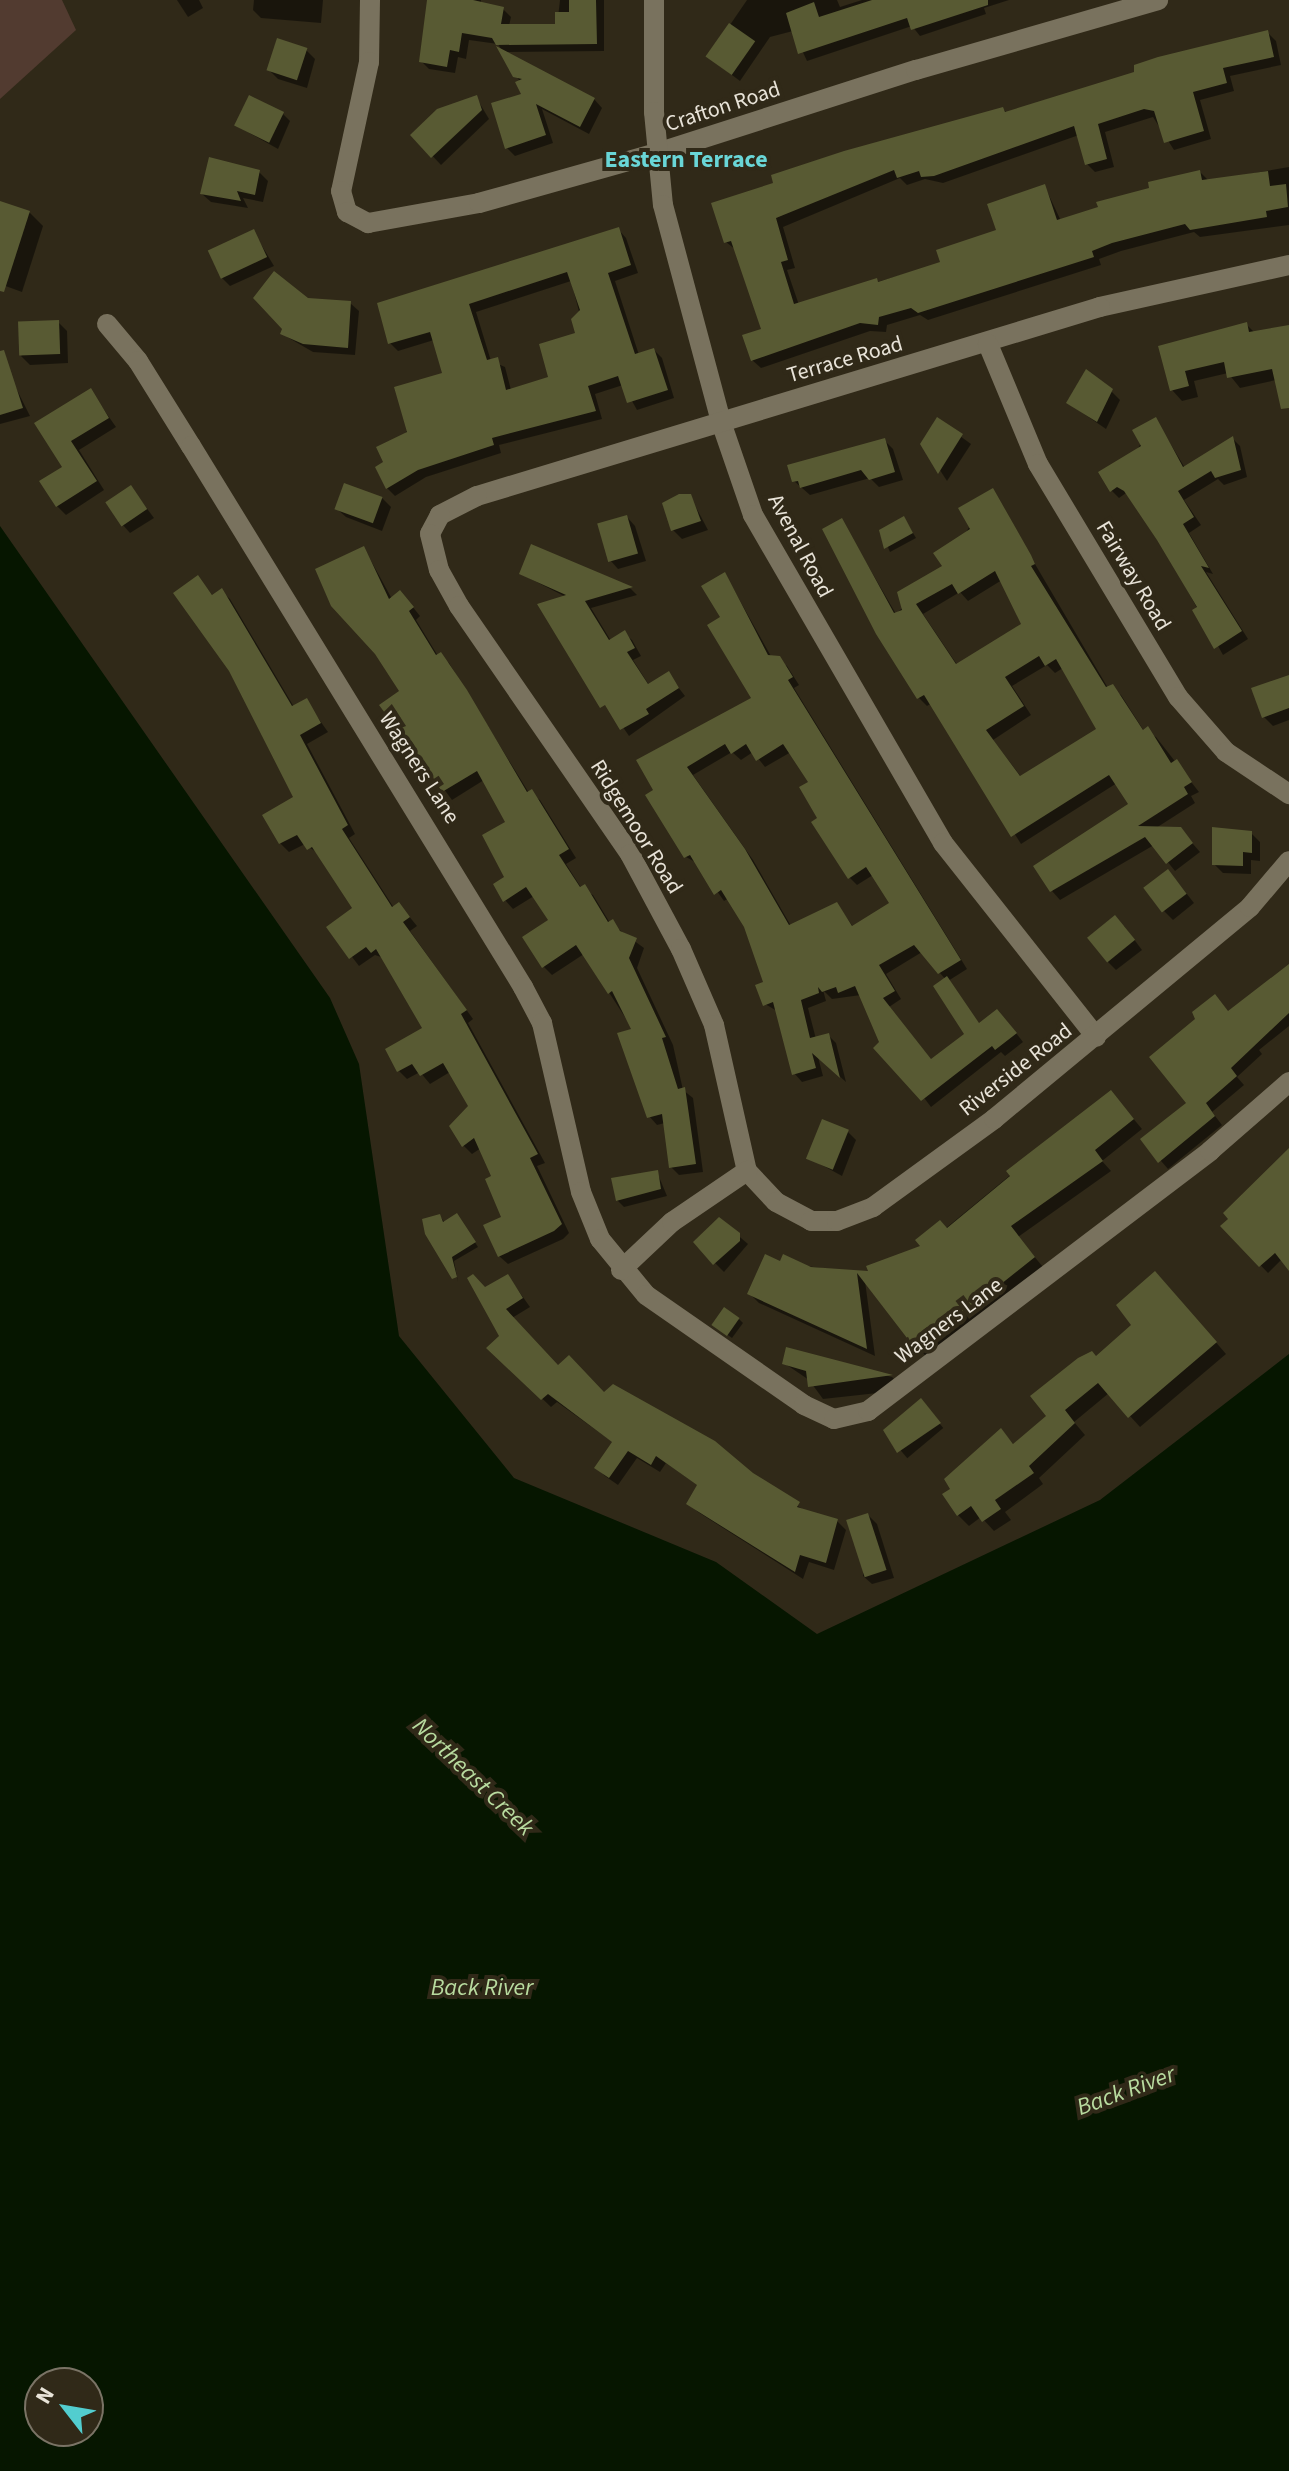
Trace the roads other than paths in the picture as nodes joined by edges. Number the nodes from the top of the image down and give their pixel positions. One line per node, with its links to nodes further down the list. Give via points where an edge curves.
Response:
1 (370, 0): 4 (street, Crafton Road, via 369,62 341,191 347,212 368,223 392,222)
2 (654, 0): 4 (street, Avenal Road)
3 (1158, 0): 4 (street, Crafton Road)
4 (657, 153): 8 (street, Avenal Road, via 678,269)
5 (1289, 265): 7 (street, Terrace Road, via 1140,297)
6 (107, 324): 15 (street, Wagners Lane, via 138,361 523,987 542,1023 588,1217)
7 (988, 344): 8 (street, Terrace Road); 10 (street, Fairway Road, via 1038,464 1178,697 1226,752)
8 (721, 422): 9 (street, Terrace Road, via 477,496 440,515); 12 (street, Avenal Road, via 771,549 943,843)
9 (430, 534): 14 (street, Ridgemoor Road, via 439,570 459,606 630,854 688,962 714,1025)
10 (1289, 794)
11 (1289, 861): 12 (street, Riverside Road, via 1250,907)
12 (1096, 1037): 14 (street, Riverside Road, via 994,1119 873,1207 849,1218 822,1223 794,1213 765,1193)
13 (1289, 1082): 15 (street, Wagners Lane, via 1210,1151 927,1369 849,1418 834,1419 804,1405 666,1310)
14 (747, 1171): 15 (street, via 672,1222)
15 (621, 1270)

